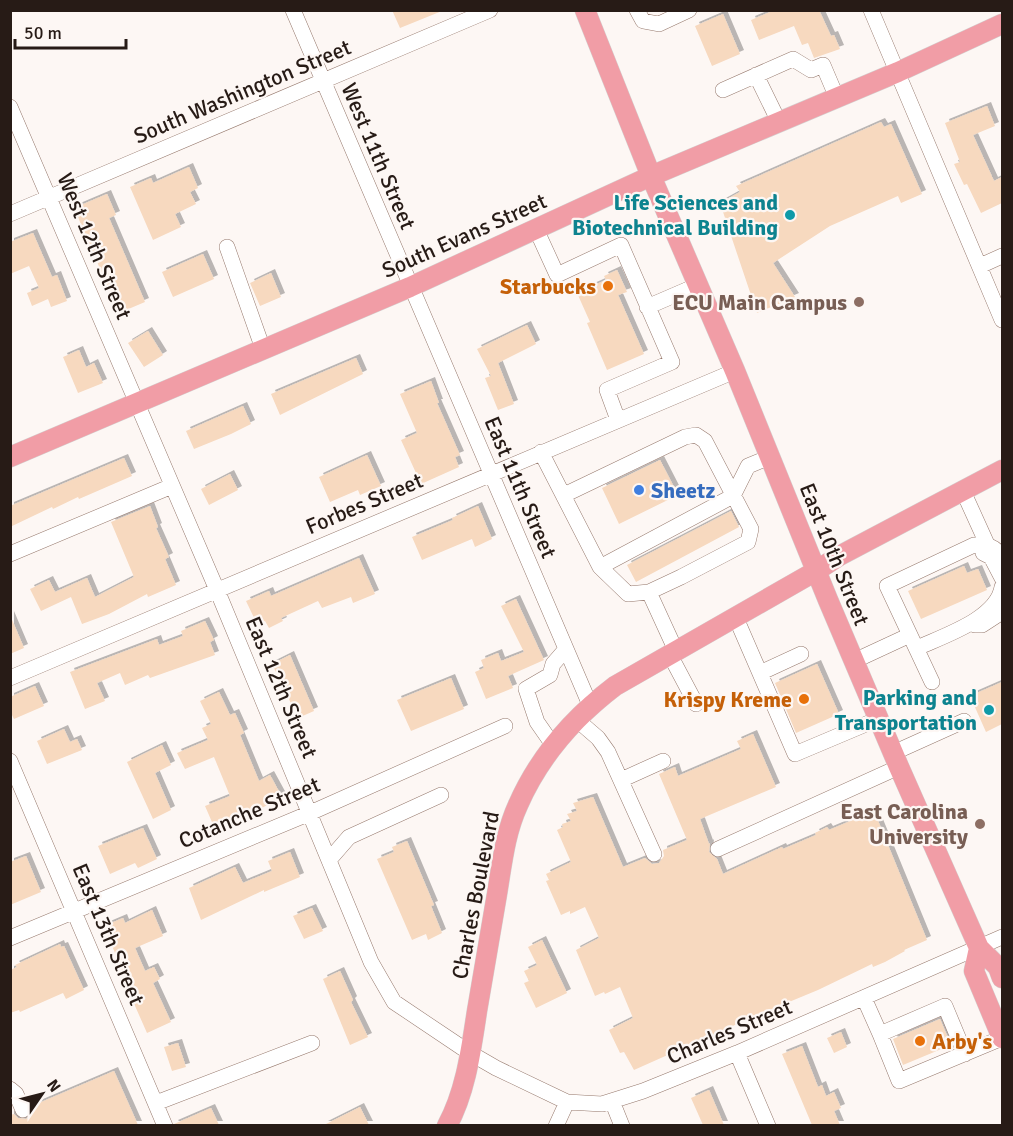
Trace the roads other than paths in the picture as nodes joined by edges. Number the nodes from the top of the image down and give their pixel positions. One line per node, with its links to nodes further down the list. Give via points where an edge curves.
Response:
1 (293, 10): 10 (street, West 11th Street)
2 (490, 10): 10 (street, South Washington Street)
3 (585, 10): 15 (main road, East 10th Street)
4 (637, 10): 5 (street, via 643,21 659,24)
5 (689, 10)
6 (871, 10): 8 (street)
7 (1002, 24): 8 (main road, South Evans Street)
8 (898, 72): 12 (main road, South Evans Street); 21 (street)
9 (756, 75): 11 (street); 12 (street, via 793,59 812,70 823,65); 14 (street)
10 (323, 81): 16 (street, South Washington Street); 23 (street, West 11th Street)
11 (723, 90)
12 (837, 98): 14 (main road, South Evans Street)
13 (10, 107): 16 (street, West 12th Street)
14 (778, 122): 15 (main road, South Evans Street)
15 (651, 176): 18 (main road, South Evans Street); 22 (main road, East 10th Street)
16 (49, 197): 17 (street, South Washington Street); 28 (street, West 12th Street)
17 (10, 214)
18 (536, 229): 23 (main road, South Evans Street); 24 (street, via 557,275 621,245)
19 (227, 247): 26 (street)
20 (1002, 256): 21 (street)
21 (980, 266): 25 (street)
22 (698, 285): 24 (street); 27 (main road, East 10th Street)
23 (410, 287): 26 (main road, South Evans Street); 34 (street, East 11th Street)
24 (647, 307): 29 (street, via 672,362 607,390)
25 (1002, 320)
26 (263, 349): 28 (main road, South Evans Street)
27 (735, 371): 29 (street, Forbes Street); 32 (main road, East 10th Street)
28 (137, 403): 31 (main road, South Evans Street); 35 (street, East 12th Street)
29 (618, 420): 30 (street, Forbes Street)
30 (541, 452): 34 (street, Forbes Street); 37 (street)
31 (10, 457)
32 (770, 457): 38 (street, via 748,466); 43 (main road, East 10th Street)
33 (1002, 470): 36 (main road)
34 (490, 474): 47 (street, Forbes Street); 53 (street, East 11th Street)
35 (172, 486): 40 (street); 47 (street, East 12th Street)
36 (963, 491): 39 (street); 43 (main road)
37 (564, 495): 38 (street, via 696,435 705,441); 42 (street)
38 (733, 496): 42 (street); 48 (street, via 751,529 748,542)
39 (987, 544): 41 (street); 45 (street, via 974,545)
40 (10, 554)
41 (1002, 558)
42 (600, 567): 48 (street, via 628,594)
43 (816, 571): 50 (main road, Charles Boulevard); 56 (main road, East 10th Street)
44 (1002, 578): 45 (street, via 991,557 984,553 972,554 915,579)
45 (894, 582): 52 (street)
46 (1002, 587): 51 (street, via 998,600)
47 (217, 590): 58 (street, Forbes Street); 72 (street, East 12th Street)
48 (649, 592): 54 (street)
49 (1002, 612): 51 (street, via 982,625)
50 (736, 618): 54 (main road, Charles Boulevard); 57 (street)
51 (969, 624): 52 (street)
52 (914, 642): 56 (street); 59 (street)
53 (566, 649): 61 (street, East 11th Street); 66 (street, via 553,664 550,675 526,689 537,722)
54 (673, 653): 60 (street); 61 (main road, Charles Boulevard)
55 (801, 654): 57 (street)
56 (854, 661): 63 (main road, East 10th Street)
57 (760, 673): 63 (street, via 795,754)
58 (10, 678)
59 (932, 682)
60 (696, 704)
61 (590, 705): 62 (main road, Charles Boulevard)
62 (576, 719): 66 (main road, Charles Boulevard); 70 (street, via 598,738)
63 (878, 719): 67 (main road, East 10th Street)
64 (964, 722): 67 (street)
65 (505, 726): 72 (street, Cotanche Street)
66 (553, 745): 85 (main road, Charles Boulevard, via 517,806 506,840)
67 (896, 760): 73 (street); 79 (main road, East 10th Street)
68 (10, 761): 76 (street, East 13th Street)
69 (663, 761): 70 (street)
70 (621, 780): 74 (street)
71 (441, 795): 75 (street, via 349,837)
72 (310, 813): 75 (street, East 12th Street); 76 (street, Cotanche Street)
73 (718, 849)
74 (654, 854)
75 (329, 860): 85 (street, East 12th Street, via 371,962 394,1002)
76 (75, 912): 78 (street, Cotanche Street); 91 (street, East 13th Street)
77 (1002, 937): 79 (street, Charles Street)
78 (10, 939)
79 (979, 948): 80 (main road, East 10th Street, via 998,967); 81 (street, Charles Street); 83 (main road, East 10th Street, via 974,971)
80 (1002, 978)
81 (864, 998): 82 (street); 86 (street, Charles Street)
82 (880, 1034): 87 (street, via 899,1081); 87 (street, via 945,1006)
83 (1002, 1038): 87 (street)
84 (312, 1042): 91 (street)
85 (470, 1053): 90 (street, Charles Street); 94 (main road, Charles Boulevard, via 459,1100)
86 (737, 1053): 89 (street, Charles Street); 97 (street)
87 (965, 1054)
88 (10, 1089): 92 (street)
89 (612, 1101): 90 (street, Charles Street); 96 (street)
90 (567, 1102): 95 (street)
91 (156, 1103): 93 (street, East 13th Street)
92 (23, 1110)
93 (165, 1125)
94 (447, 1125)
95 (556, 1125)
96 (622, 1125)
97 (768, 1125)

